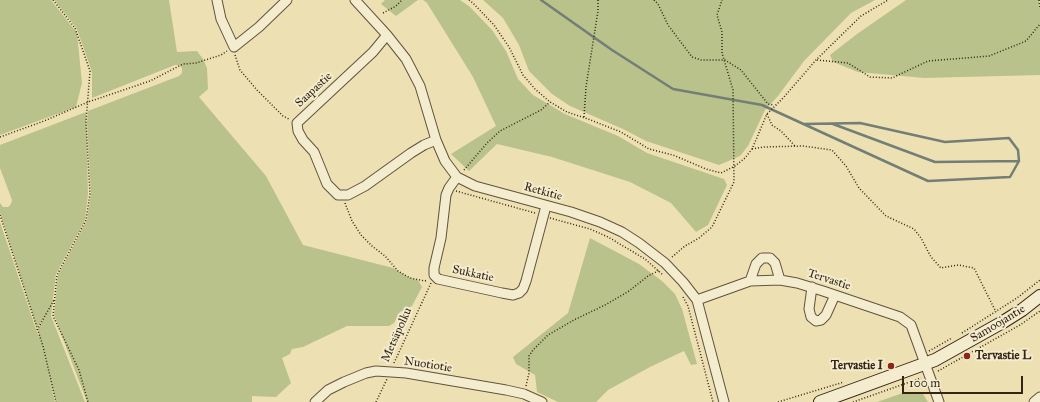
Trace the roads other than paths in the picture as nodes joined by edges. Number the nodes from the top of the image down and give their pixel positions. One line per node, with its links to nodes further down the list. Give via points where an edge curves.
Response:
1 (217, 0): 2 (street, via 221,19 234,47)
2 (287, 0)
3 (354, 0): 4 (street, Retkitie)
4 (387, 34): 5 (street, Retkitie, via 415,75); 5 (street, Saapastie, via 373,52 296,123 298,130 314,152 327,184 338,195 348,195 365,186 410,153)
5 (436, 140): 6 (street, Retkitie, via 445,161)
6 (457, 177): 7 (street, Retkitie, via 474,186); 7 (street, Sukkatie, via 446,195 441,238 434,268 434,276 438,279 513,295 518,293 526,281)
7 (546, 206): 13 (street, Retkitie, via 571,212 622,232 639,243 662,267 689,289)
8 (780, 280): 9 (street, Tervastie); 9 (street, via 775,263 770,258 762,258 756,264); 10 (street, Tervastie)
9 (750, 281): 13 (street, Tervastie)
10 (812, 287): 11 (street, Tervastie); 11 (street, via 809,309 811,317 816,321 826,315)
11 (835, 295): 14 (street, Tervastie, via 900,317 911,325)
12 (1040, 296): 14 (street, Samoojantie, via 1004,322)
13 (697, 300): 19 (street, Retkitie)
14 (932, 361): 20 (street, Samoojantie); 21 (street, Tervastie)
15 (1040, 398): 22 (street)
16 (1040, 401): 22 (street)
17 (315, 402): 18 (street, Nuotiotie, via 328,390 376,371 406,373 506,390)
18 (542, 402)
19 (724, 402)
20 (820, 402)
21 (939, 402)
22 (1034, 402)

